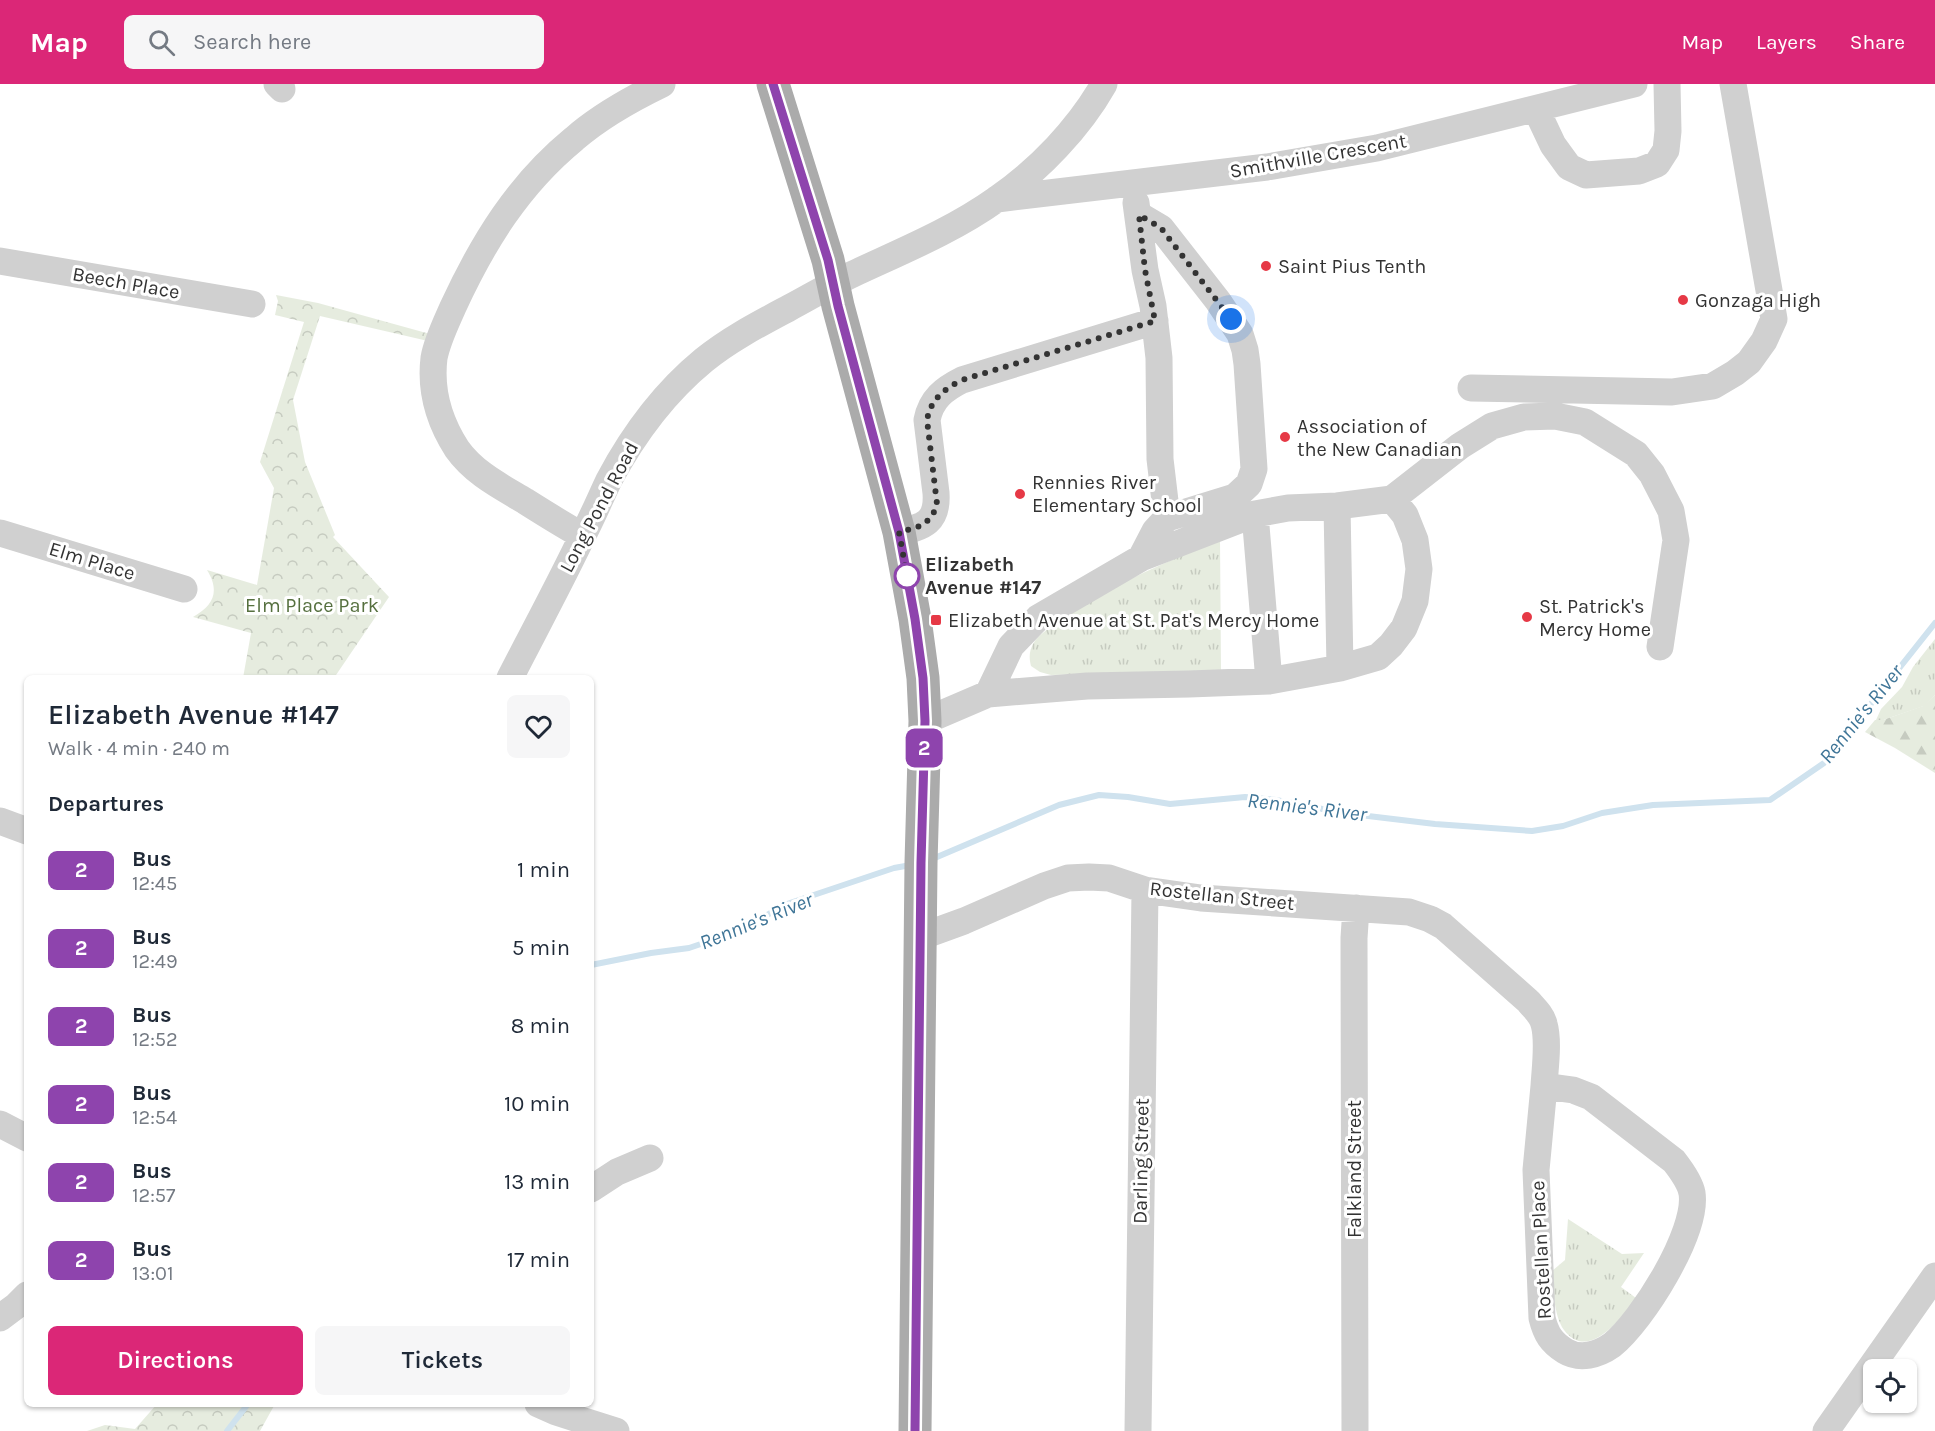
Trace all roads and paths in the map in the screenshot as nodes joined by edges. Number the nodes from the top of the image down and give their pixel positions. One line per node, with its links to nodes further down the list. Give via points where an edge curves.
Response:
1 (662, 84): 22 (street, via 630,99 575,138 513,202 462,288 435,356 435,400 439,414 471,466)
2 (773, 84): 12 (main road)
3 (1104, 84): 9 (street, Long Pond Road, via 1049,154)
4 (1634, 84): 7 (street, Smithville Crescent)
5 (1667, 84): 7 (street, via 1666,150 1657,164 1639,171 1586,175 1569,167 1552,146)
6 (1733, 84): 15 (street, via 1774,319 1749,362 1713,386 1672,392)
7 (1536, 109): 8 (street, Smithville Crescent, via 1377,148)
8 (1132, 184): 9 (street, Smithville Crescent); 10 (street)
9 (997, 199): 12 (street, Long Pond Road, via 952,227)
10 (1139, 215): 14 (street); 19 (street, via 1161,228 1218,301 1240,334 1247,364 1254,469 1249,484 1235,497)
11 (0, 261): 13 (street, Beech Place)
12 (833, 285): 20 (main road); 22 (street, Long Pond Road, via 726,344 679,383 632,442)
13 (252, 304)
14 (1155, 321): 19 (street, via 1160,459); 20 (street, via 946,388 936,398 927,420 937,504 926,523)
15 (1471, 388)
16 (1392, 499): 17 (street); 25 (street, via 1492,426 1524,417 1555,416 1586,422 1636,454 1652,474 1671,512 1676,540); 26 (street, via 1405,515 1415,540 1419,569 1415,601 1404,628 1378,657)
17 (1337, 506): 18 (street); 26 (street)
18 (1255, 514): 23 (street); 28 (street)
19 (1167, 518): 23 (street)
20 (899, 532): 30 (main road, via 915,619)
21 (0, 533): 24 (street, Elm Place)
22 (583, 536): 27 (street, Long Pond Road)
23 (1141, 558): 29 (street, via 1038,618 1011,646)
24 (184, 589)
25 (1660, 647)
26 (1341, 668): 28 (street)
27 (512, 675)
28 (1269, 681): 29 (street, via 1087,686)
29 (988, 694): 30 (street)
30 (925, 721): 35 (main road)
31 (0, 821): 32 (street)
32 (24, 830)
33 (1144, 890): 34 (street, Rostellan Street, via 1201,898); 35 (street, Rostellan Street, via 1109,878 1068,878); 47 (street, Darling Street)
34 (1356, 908): 36 (street, Rostellan Place, via 1409,912 1430,919 1455,936 1528,1001 1545,1024); 48 (street, Falkland Street)
35 (920, 937): 46 (main road)
36 (1544, 1086): 36 (street, Rostellan Place, via 1536,1170 1542,1318 1546,1333 1555,1344 1581,1357 1612,1345 1643,1308 1684,1236 1692,1193 1674,1161 1591,1097)
37 (0, 1124): 38 (street)
38 (24, 1136)
39 (651, 1158): 40 (street)
40 (594, 1187)
41 (1935, 1276): 49 (street)
42 (24, 1298): 43 (street)
43 (0, 1318)
44 (545, 1407): 45 (street)
45 (616, 1431)
46 (915, 1431)
47 (1138, 1431)
48 (1355, 1431)
49 (1826, 1431)

